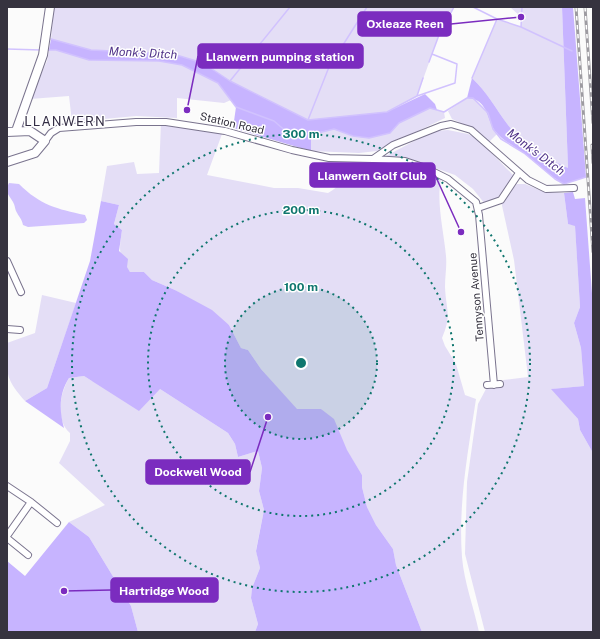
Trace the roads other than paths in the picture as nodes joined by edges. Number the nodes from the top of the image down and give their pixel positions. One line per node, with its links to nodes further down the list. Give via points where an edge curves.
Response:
1 (50, 7): 2 (street, via 43,55)
2 (16, 131): 3 (street); 4 (street, via 30,131)
3 (7, 132)
4 (45, 141): 5 (street, Station Road, via 59,128 71,126 166,122 225,131 330,158); 6 (street, via 35,153)
5 (373, 159): 7 (street, via 392,145 450,124 471,130); 9 (street, via 405,162 426,168 450,180 476,202)
6 (7, 162)
7 (519, 173): 8 (street, via 546,189); 9 (street, via 501,200)
8 (574, 188)
9 (478, 208): 14 (street, Tennyson Avenue)
10 (7, 261): 11 (street)
11 (21, 292)
12 (7, 329): 13 (street)
13 (20, 330)
14 (494, 385)
15 (7, 486): 16 (street)
16 (31, 502): 17 (street); 18 (street)
17 (57, 523)
18 (7, 537): 19 (street)
19 (28, 555)

